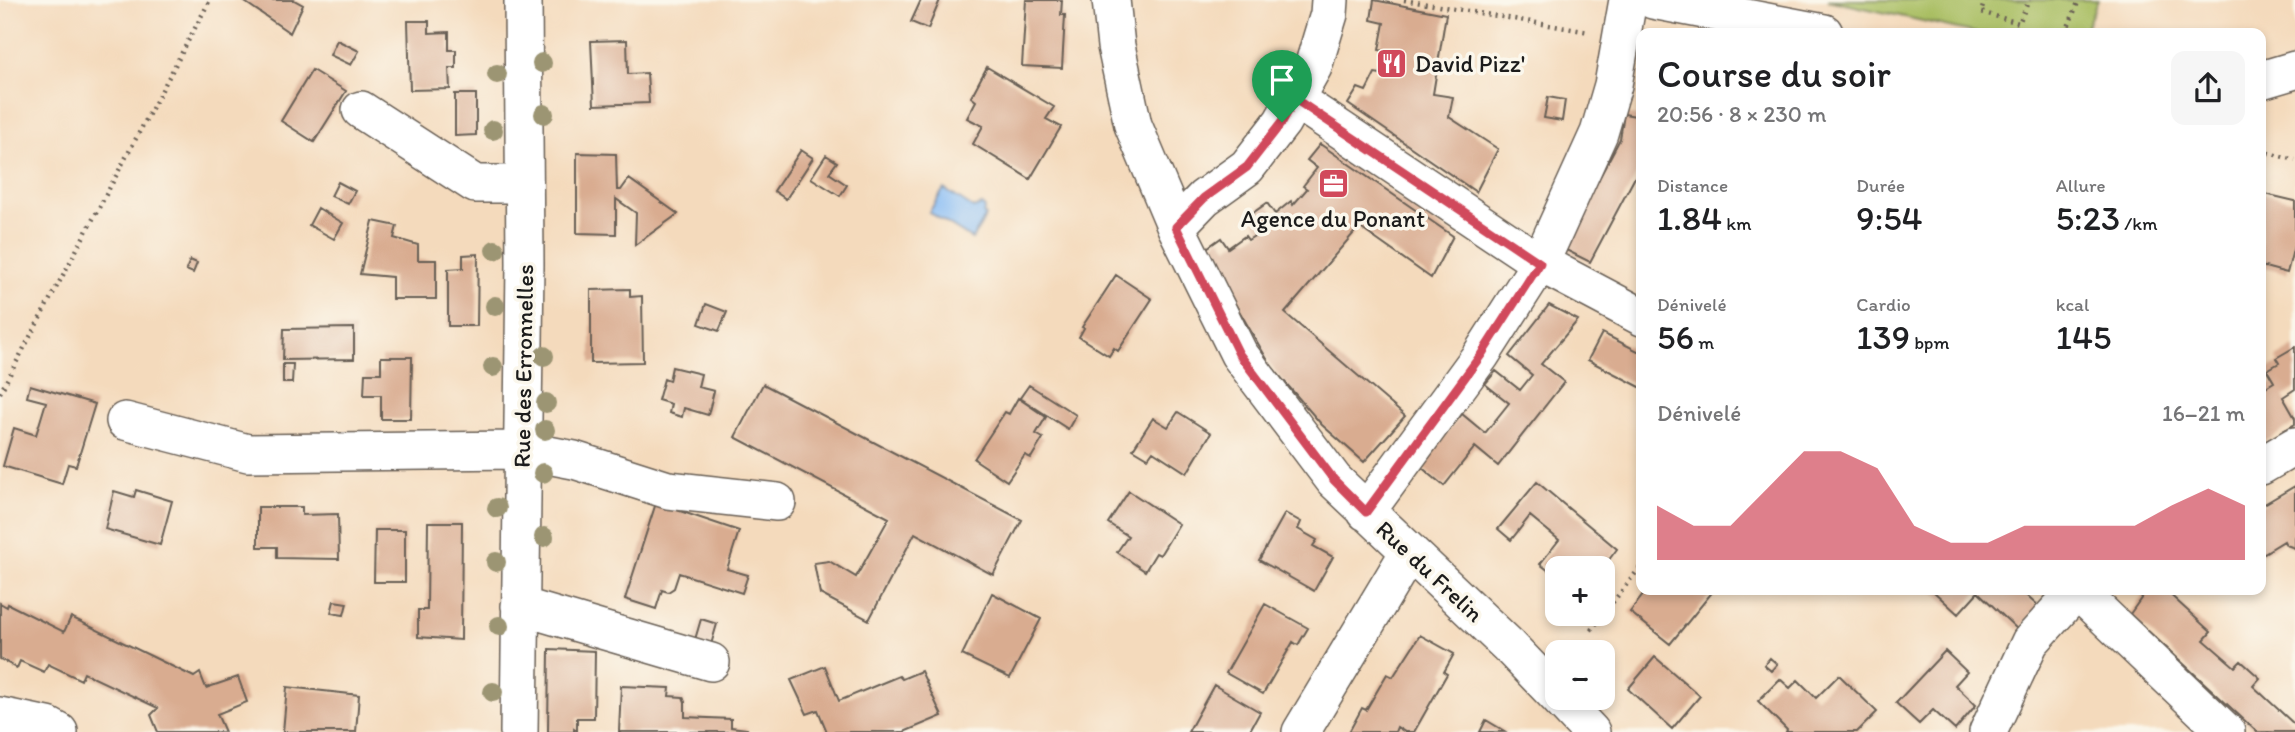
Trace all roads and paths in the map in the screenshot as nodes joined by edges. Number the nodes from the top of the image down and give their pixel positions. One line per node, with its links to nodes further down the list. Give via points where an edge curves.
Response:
1 (210, 0): 25 (path)
2 (523, 0): 21 (street, Rue des Erronnelles)
3 (1111, 0): 22 (street, Rue du Frelin, via 1133,125)
4 (1330, 0): 17 (street, via 1313,67)
5 (1404, 0): 13 (path)
6 (1628, 0): 13 (street)
7 (1653, 0): 11 (street)
8 (1985, 0): 9 (path, via 1981,12 2019,23)
9 (2029, 0)
10 (2078, 0): 12 (path)
11 (1798, 28)
12 (2068, 28)
13 (1622, 38): 16 (street)
14 (2295, 70): 15 (street)
15 (2266, 79)
16 (1627, 88): 23 (street, via 1599,132)
17 (1295, 99): 22 (street, via 1247,167 1204,198); 23 (street)
18 (361, 110): 21 (street, via 475,184)
19 (2266, 151): 20 (path)
20 (2295, 160)
21 (524, 184): 28 (street, Rue des Erronnelles)
22 (1176, 227): 31 (street, Rue du Frelin, via 1239,354 1334,480)
23 (1540, 263): 24 (street); 31 (street, via 1481,355)
24 (1636, 314)
25 (0, 393)
26 (125, 421): 28 (street, via 248,453)
27 (2295, 446): 29 (street)
28 (522, 450): 30 (street, via 574,460 668,490); 36 (street, Rue des Erronnelles)
29 (2266, 463)
30 (777, 502)
31 (1366, 512): 32 (street, Rue du Frelin)
32 (1409, 552): 39 (street, Rue du Frelin); 44 (street)
33 (1636, 573): 37 (path)
34 (2072, 595): 46 (street, via 2030,642)
35 (2082, 595): 47 (street)
36 (520, 606): 38 (street); 43 (street, Rue des Erronnelles)
37 (1591, 630)
38 (711, 662)
39 (1545, 684)
40 (1570, 710): 45 (street, Rue du Frelin)
41 (0, 716): 42 (street)
42 (59, 732)
43 (519, 732)
44 (1301, 732)
45 (1591, 732)
46 (1988, 732)
47 (2226, 732)

